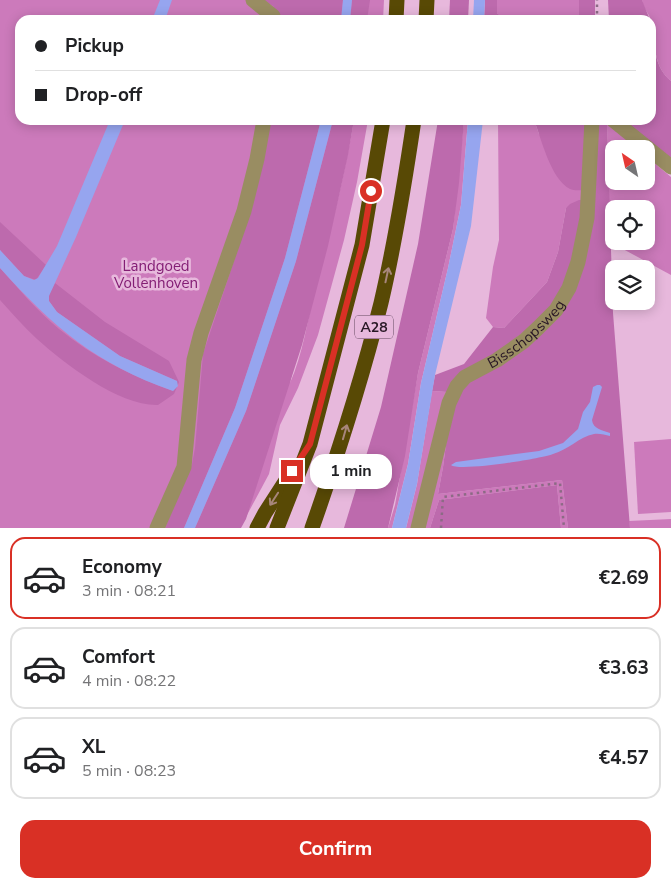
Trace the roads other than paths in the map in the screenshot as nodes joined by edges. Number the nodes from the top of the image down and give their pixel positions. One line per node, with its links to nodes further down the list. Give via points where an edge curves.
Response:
1 (253, 0): 4 (street)
2 (398, 0): 5 (highway)
3 (427, 0): 6 (highway)
4 (272, 15)
5 (396, 15)
6 (426, 15)
7 (263, 125): 14 (street, via 244,211 200,333 194,360 184,466)
8 (382, 125): 13 (highway, A28, via 362,245)
9 (413, 125): 17 (highway, A28, one-way to 9, via 338,456 381,302)
10 (592, 125): 18 (street, Bisschopsweg, via 587,218 578,262 568,288 556,310 524,342 466,377 457,386 449,403)
11 (619, 125): 12 (street)
12 (671, 167)
13 (310, 444): 15 (highway, A28, one-way to 15); 16 (highway, A28)
14 (157, 528)
15 (257, 528)
16 (278, 528)
17 (312, 528)
18 (418, 528)

